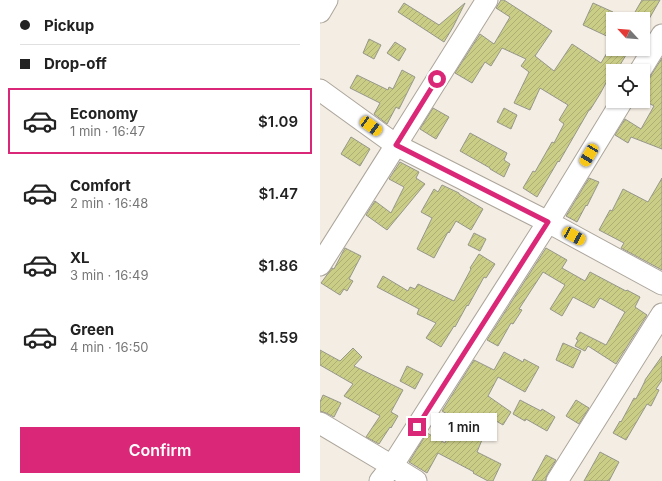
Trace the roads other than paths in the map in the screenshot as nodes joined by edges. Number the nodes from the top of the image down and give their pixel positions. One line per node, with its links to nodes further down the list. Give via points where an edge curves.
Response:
1 (328, 0): 3 (street)
2 (487, 0): 8 (street)
3 (320, 12)
4 (662, 35): 5 (street)
5 (644, 64)
6 (320, 90): 8 (street)
7 (618, 108): 9 (street)
8 (396, 145): 9 (street); 10 (street)
9 (548, 222): 11 (street); 14 (street)
10 (320, 265)
11 (662, 284)
12 (662, 314): 16 (street)
13 (320, 423): 14 (street)
14 (386, 473): 15 (street)
15 (416, 481)
16 (557, 481)

